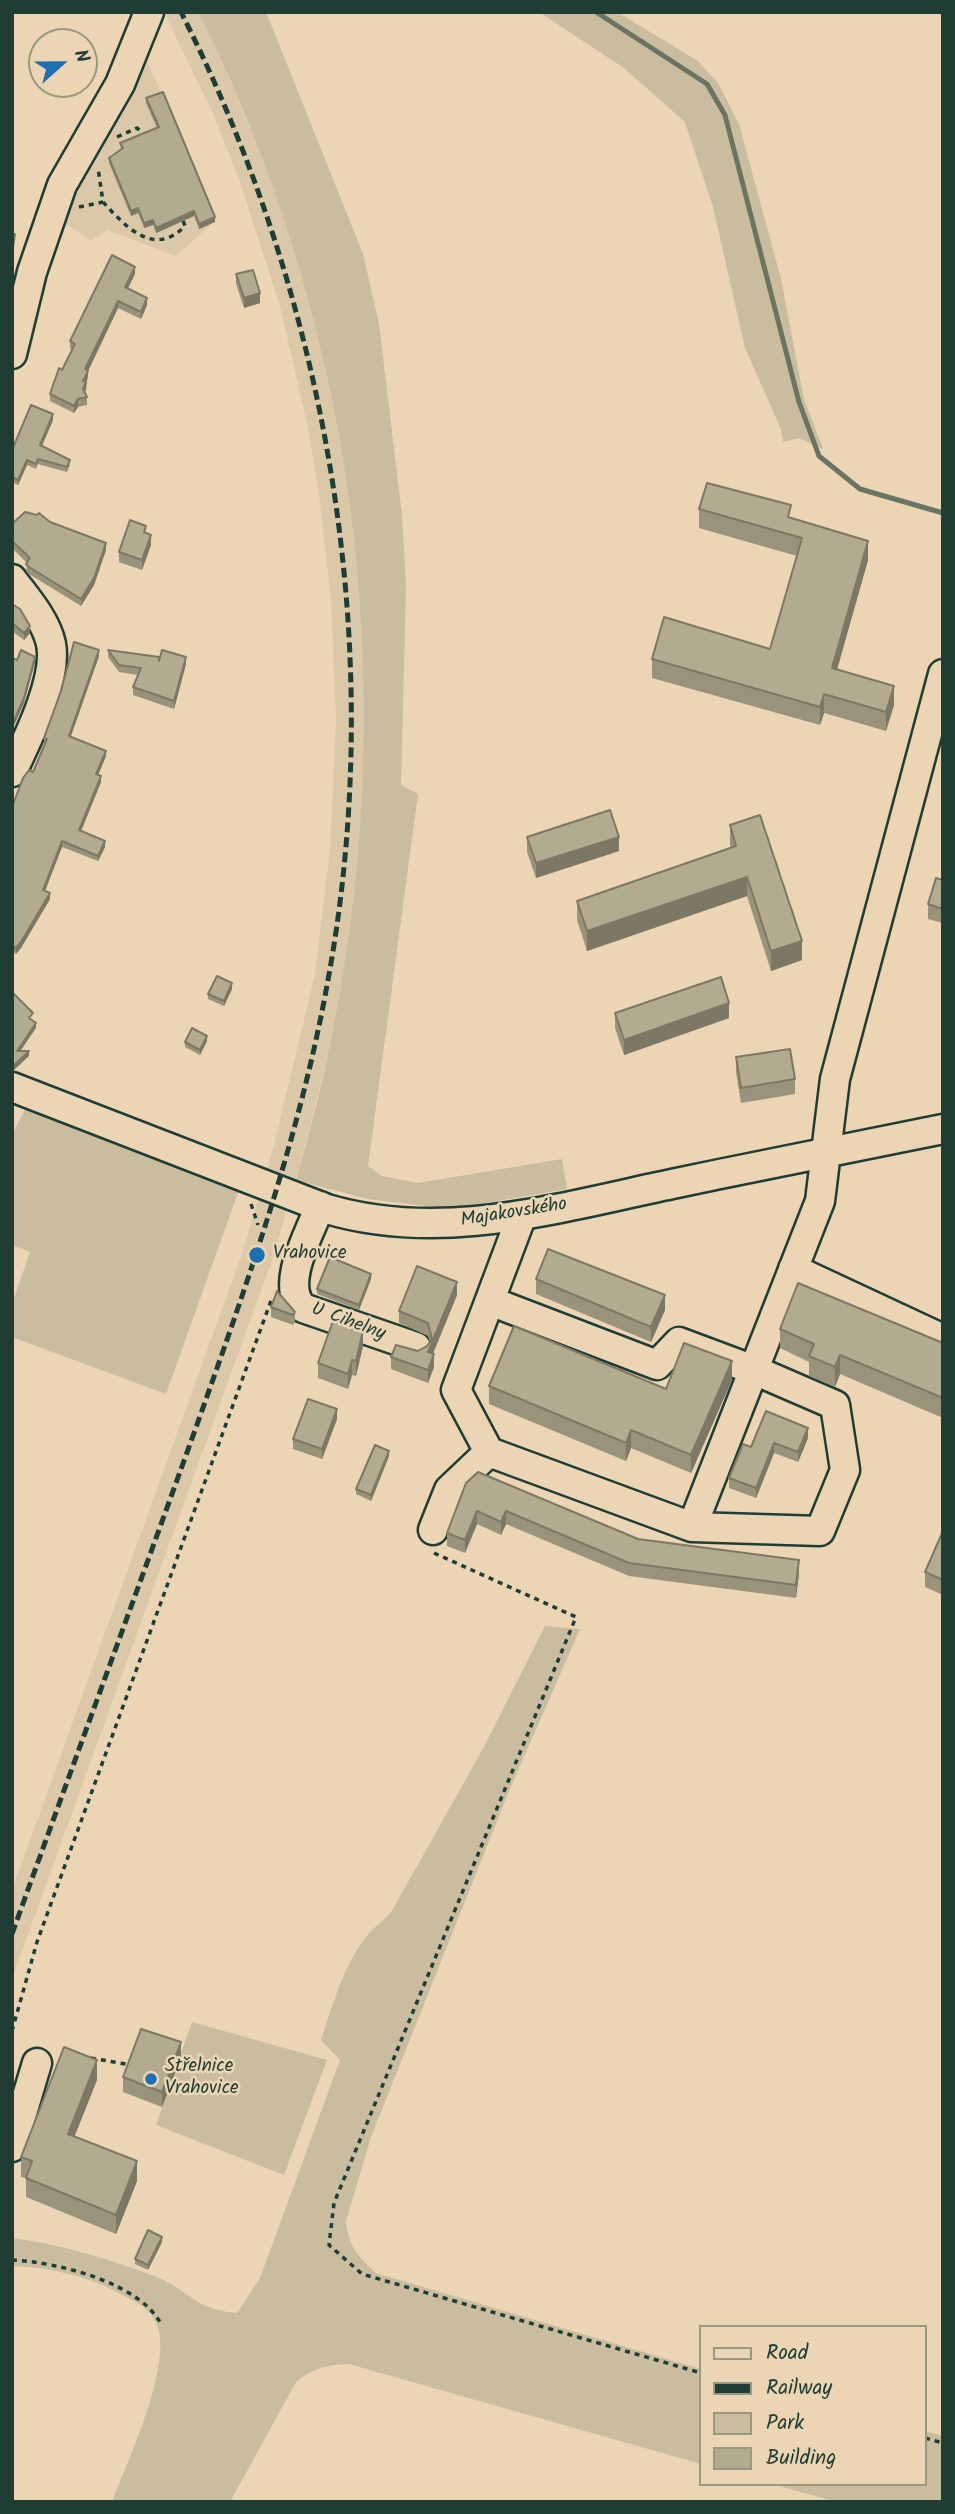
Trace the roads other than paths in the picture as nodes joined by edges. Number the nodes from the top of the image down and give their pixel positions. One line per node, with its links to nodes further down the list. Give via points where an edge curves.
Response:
1 (149, 12): 2 (street, via 121,84 75,158)
2 (22, 271): 3 (street)
3 (12, 354)
4 (12, 579): 6 (street, via 48,635 52,664)
5 (943, 674): 9 (street, via 835,1079)
6 (12, 772)
7 (13, 1091): 10 (street, Majakovského)
8 (943, 1129): 9 (street, Majakovského)
9 (824, 1152): 11 (street, Majakovského); 12 (street, via 820,1200)
10 (320, 1206): 11 (street, Majakovského, via 378,1222 406,1224 492,1221); 15 (street, U Cihelny, via 292,1281 303,1308)
11 (523, 1215): 13 (street)
12 (793, 1269): 14 (street); 16 (street)
13 (489, 1301): 16 (street, via 657,1365 679,1342); 17 (street, via 456,1390)
14 (943, 1339)
15 (416, 1347)
16 (754, 1370): 18 (street); 18 (street, via 835,1405 845,1469 820,1531)
17 (489, 1452): 18 (street); 19 (street, via 449,1490)
18 (692, 1527)
19 (433, 1530)
20 (37, 2063): 21 (street)
21 (12, 2147)

